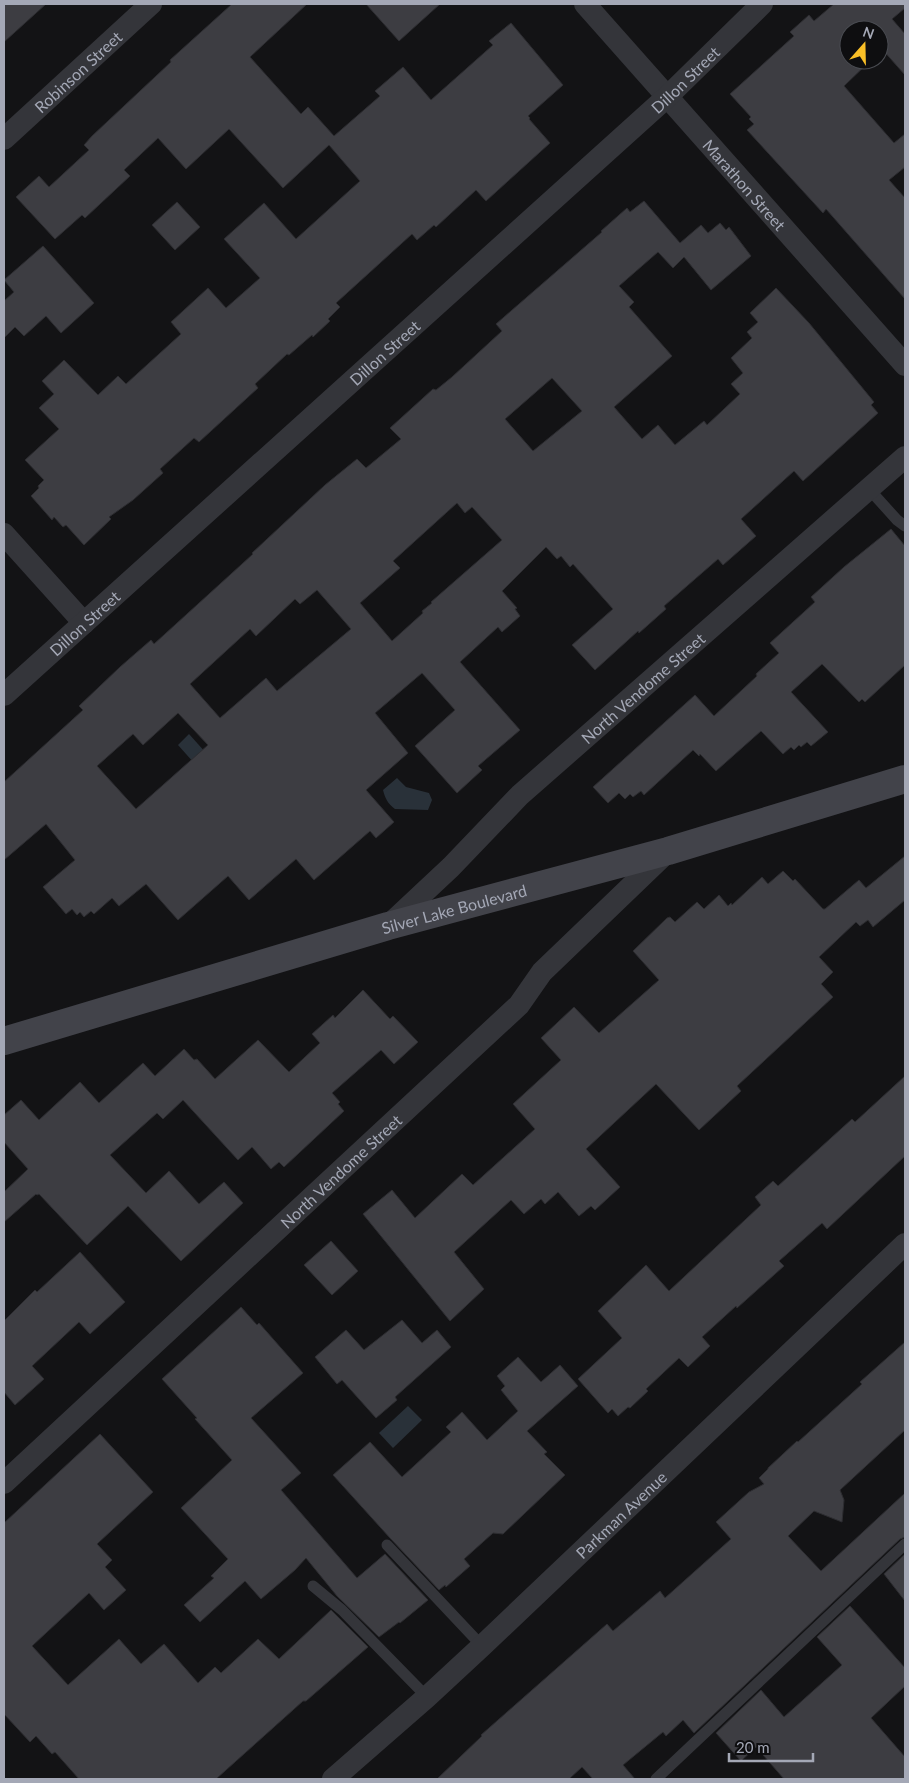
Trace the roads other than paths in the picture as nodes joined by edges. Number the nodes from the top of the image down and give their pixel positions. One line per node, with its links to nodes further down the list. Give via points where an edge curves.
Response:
1 (151, 4): 5 (street, Robinson Street)
2 (585, 4): 4 (street, Marathon Street)
3 (762, 4): 4 (street, Dillon Street)
4 (668, 96): 6 (street, Marathon Street); 11 (street, Dillon Street)
5 (4, 139)
6 (905, 365)
7 (905, 457): 8 (street, North Vendome Street)
8 (869, 489): 9 (lane); 15 (street, North Vendome Street, via 520,795 451,867)
9 (905, 526)
10 (4, 534): 11 (street)
11 (84, 623): 12 (street, Dillon Street)
12 (4, 695)
13 (905, 779): 14 (main road, Silver Lake Boulevard)
14 (668, 852): 15 (main road, Silver Lake Boulevard); 18 (street, North Vendome Street, via 542,972 519,1006)
15 (388, 926): 16 (main road, Silver Lake Boulevard)
16 (4, 1041)
17 (905, 1244): 22 (street, Parkman Avenue)
18 (4, 1483)
19 (905, 1544): 25 (lane)
20 (387, 1545): 22 (lane)
21 (313, 1586): 23 (lane, via 342,1610)
22 (482, 1646): 23 (street, Parkman Avenue)
23 (427, 1697): 24 (street, Parkman Avenue)
24 (333, 1779)
25 (656, 1779)

